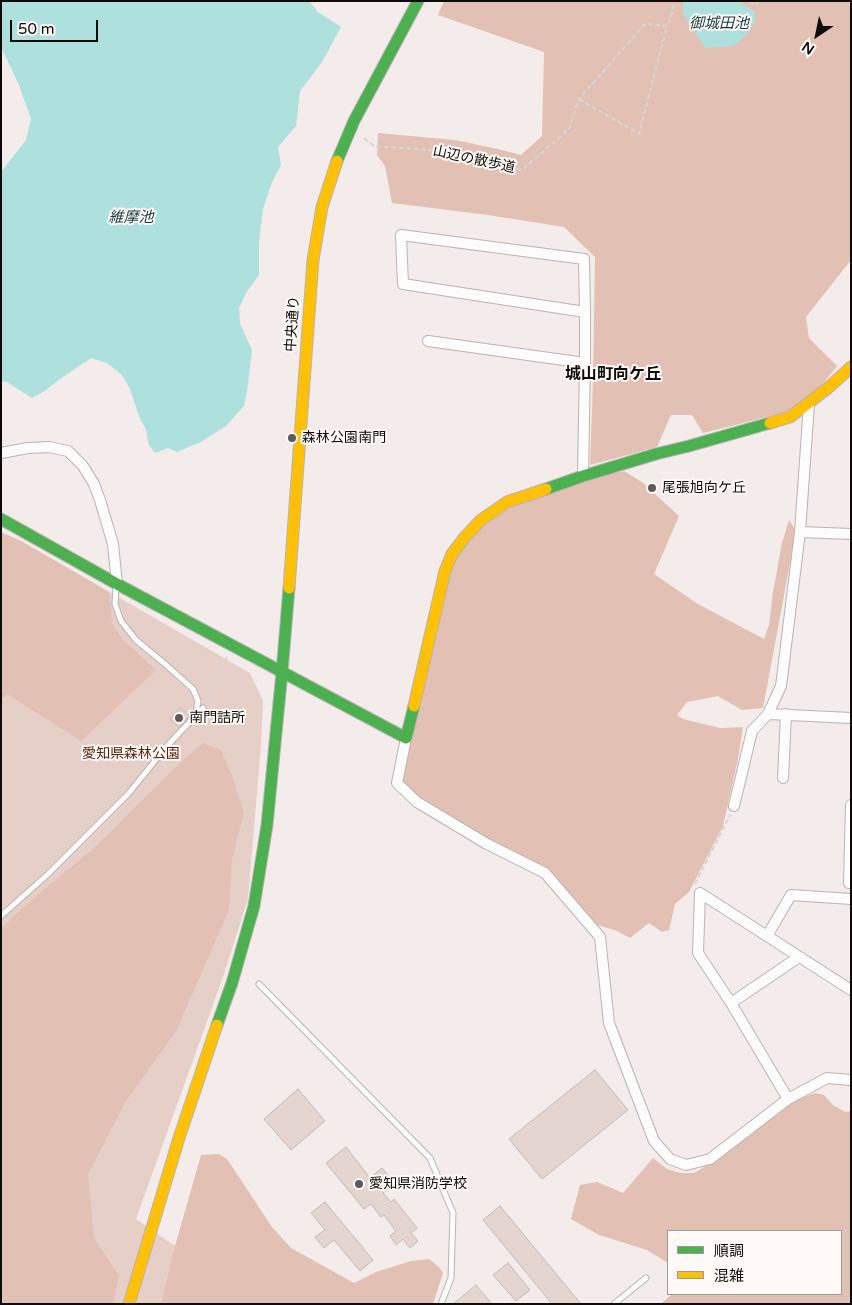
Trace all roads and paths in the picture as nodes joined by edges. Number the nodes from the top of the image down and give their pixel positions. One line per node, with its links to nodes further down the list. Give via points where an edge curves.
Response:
1 (418, 1): 20 (street, 中央通り, via 354,121 322,207 313,260)
2 (675, 1): 5 (path)
3 (750, 1): 4 (path, via 755,5)
4 (758, 1)
5 (668, 26): 6 (path, 山辺の散歩道, via 645,24); 6 (path, via 638,134)
6 (579, 99): 7 (path, 山辺の散歩道, via 569,129 522,170 442,151 374,146)
7 (364, 138)
8 (585, 312): 8 (street, via 403,284 401,234 584,259); 10 (street)
9 (428, 341): 10 (street)
10 (585, 363): 14 (street)
11 (851, 367): 12 (street)
12 (809, 404): 14 (street, via 790,417); 16 (street)
13 (1, 453): 18 (street, via 49,447 68,451 82,466 94,484 114,544)
14 (583, 476): 26 (street, via 507,502 481,520 452,554 445,571)
15 (1, 519): 18 (street)
16 (800, 532): 17 (street); 22 (street, via 781,686)
17 (851, 534)
18 (117, 584): 19 (street); 24 (lane, via 116,604 121,621 136,640 193,689 198,701)
19 (232, 645): 20 (street); 21 (path)
20 (282, 672): 26 (street); 42 (street, 中央通り, via 267,825 254,906 232,983 179,1138)
21 (203, 708): 24 (lane)
22 (768, 714): 23 (street); 29 (street, via 752,731)
23 (786, 714): 25 (street); 27 (street)
24 (195, 718): 33 (lane, via 166,747 129,793)
25 (851, 718)
26 (406, 738): 40 (street, via 397,783 417,802 487,844 545,873 600,937 609,1023 654,1141 670,1159 686,1165 710,1160)
27 (783, 778)
28 (851, 805): 30 (street)
29 (734, 806): 31 (path, via 695,883)
30 (849, 883)
31 (700, 893): 34 (street); 38 (street, via 698,952)
32 (851, 899): 34 (street, via 791,895)
33 (1, 916)
34 (767, 936): 35 (street)
35 (799, 957): 37 (street); 38 (street)
36 (259, 984): 43 (lane, via 430,1158 453,1213 451,1278)
37 (851, 990)
38 (732, 1003): 40 (street)
39 (851, 1080): 40 (street, via 827,1078)
40 (788, 1099)
41 (646, 1278): 44 (lane)
42 (130, 1304)
43 (441, 1304)
44 (614, 1304)

